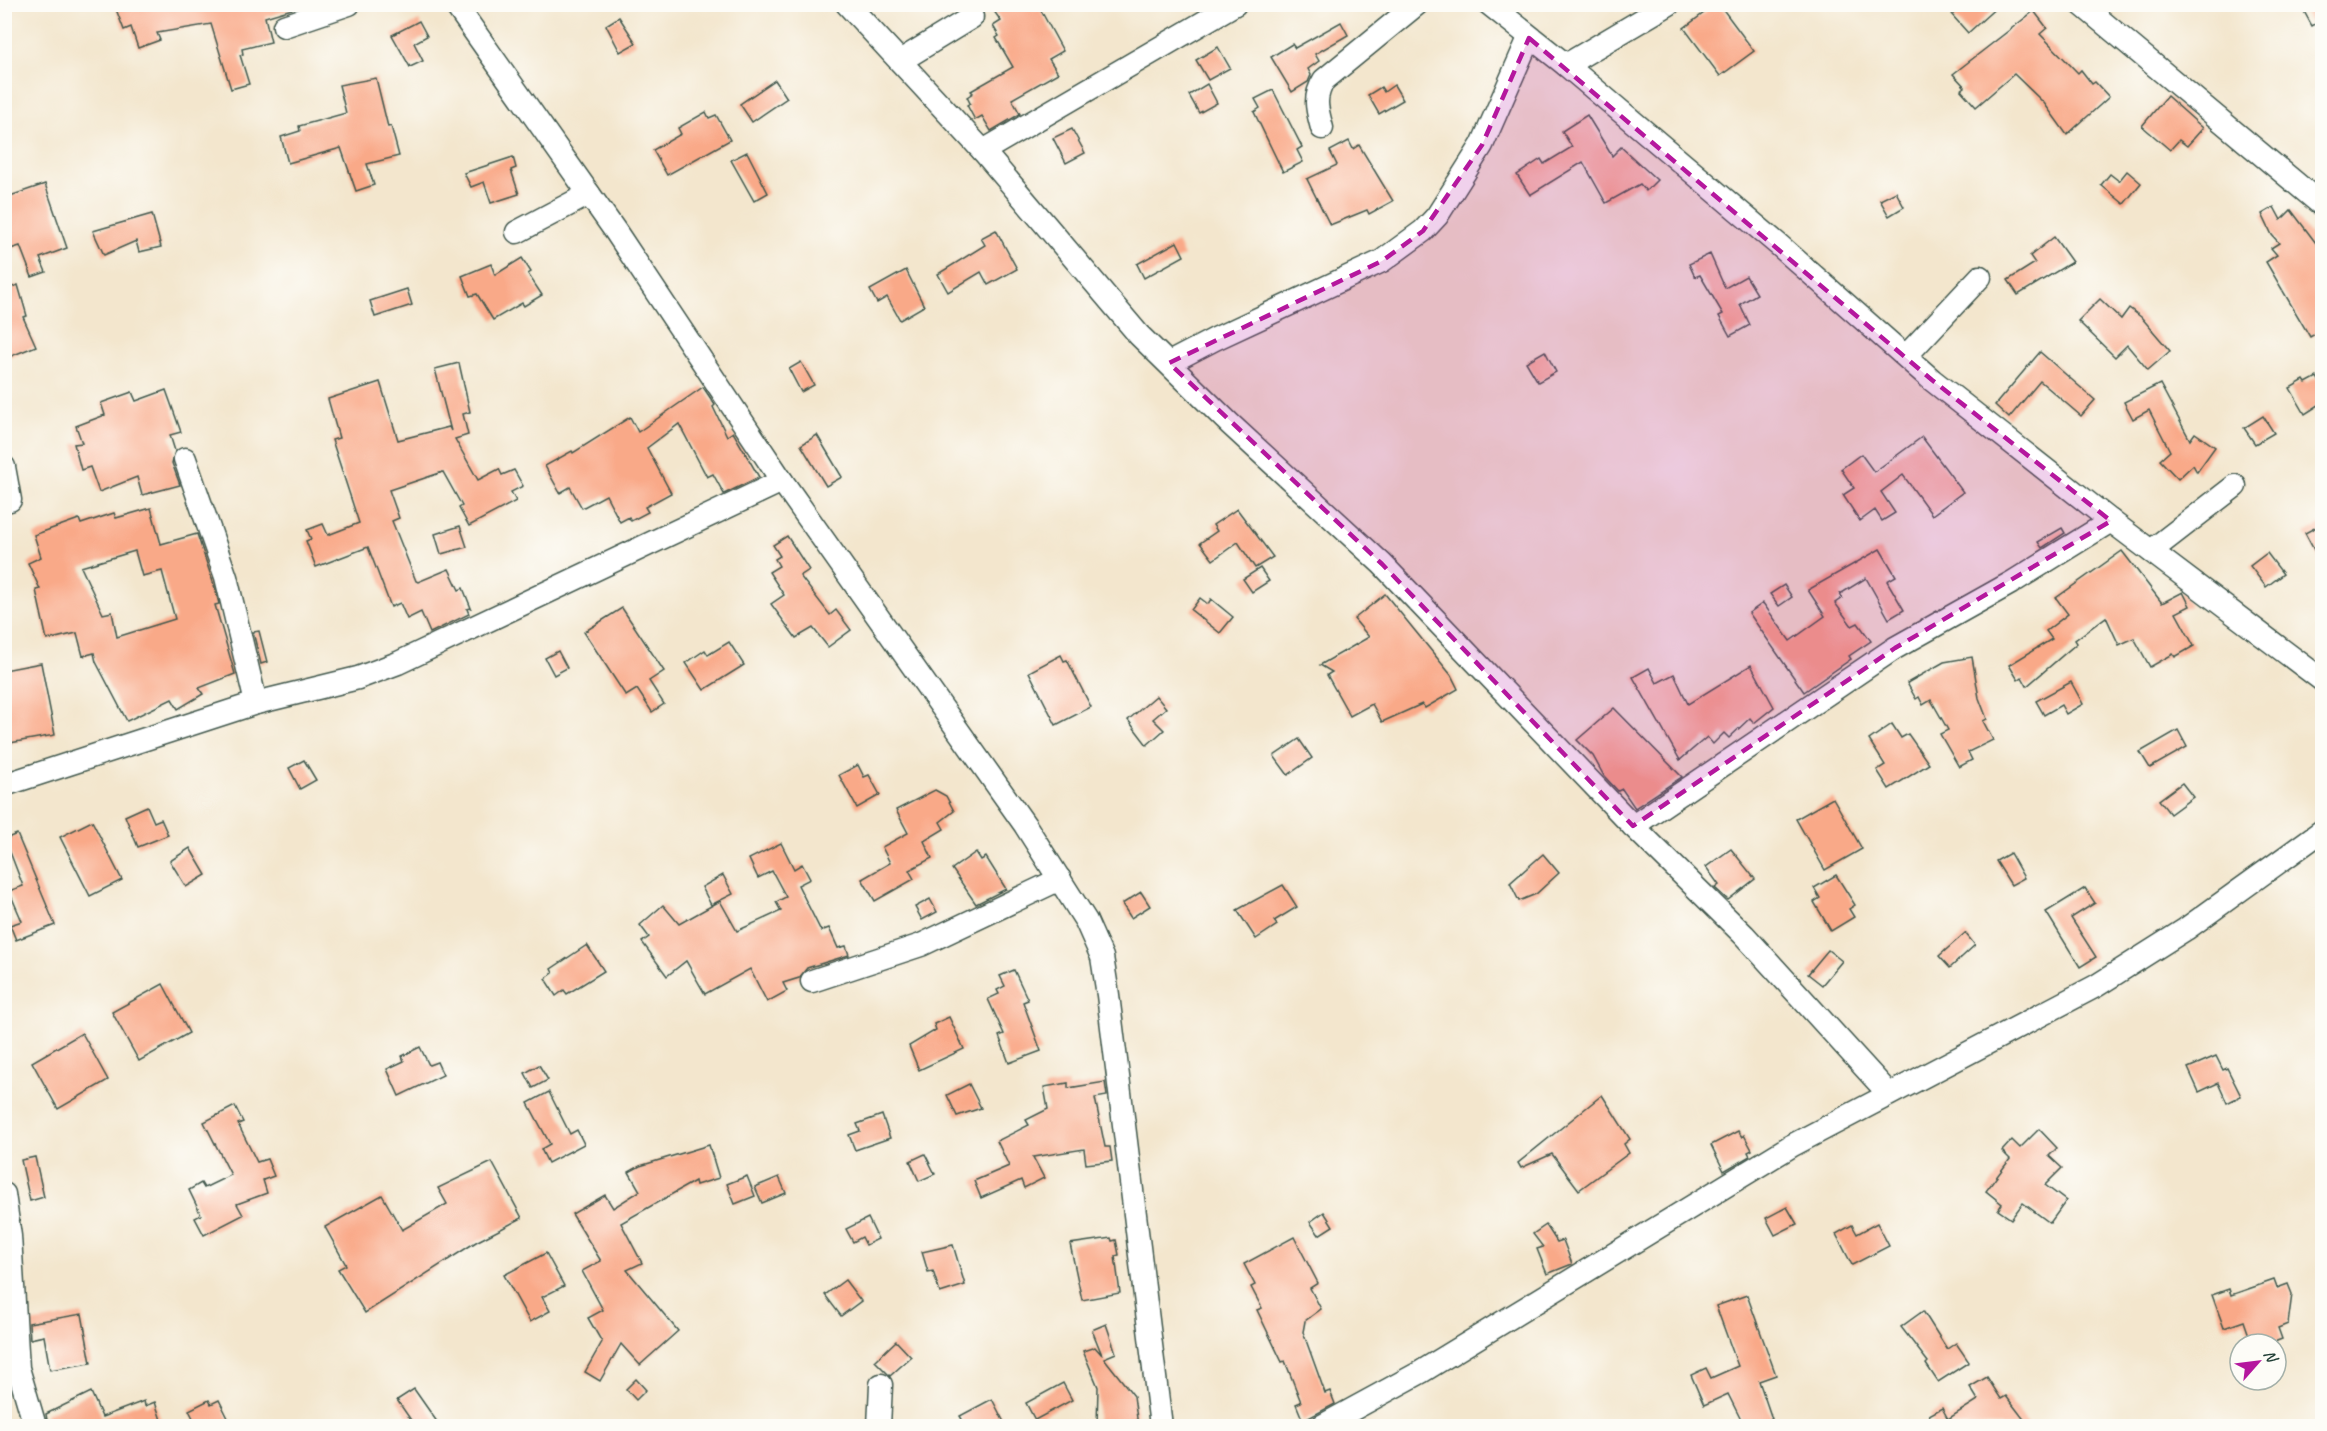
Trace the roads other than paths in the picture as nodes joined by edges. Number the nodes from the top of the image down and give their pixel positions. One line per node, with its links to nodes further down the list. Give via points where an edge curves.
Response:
1 (349, 4): 10 (street)
2 (455, 4): 16 (street)
3 (847, 4): 12 (street)
4 (1235, 4): 15 (street)
5 (1418, 4): 14 (street, via 1324,80 1315,104)
6 (1489, 4): 11 (street)
7 (1669, 4): 13 (street)
8 (2081, 4): 17 (street)
9 (972, 17): 12 (street)
10 (284, 26)
11 (1529, 38): 13 (street); 21 (street, via 1482,145 1437,216 1423,231 1382,261)
12 (900, 61): 15 (street)
13 (1566, 65): 20 (street)
14 (1322, 128)
15 (983, 151): 21 (street, via 1139,335)
16 (589, 194): 18 (street); 24 (street)
17 (2322, 205)
18 (517, 232)
19 (1980, 276): 20 (street)
20 (1906, 356): 27 (street)
21 (1168, 363): 32 (street, via 1382,564)
22 (185, 459): 30 (street, via 226,577)
23 (4, 467): 26 (street)
24 (782, 481): 30 (street, via 398,663 358,678); 34 (street)
25 (2235, 486): 28 (street)
26 (10, 500)
27 (2111, 520): 28 (street); 32 (street, via 2011,584 1895,648)
28 (2151, 550): 29 (street)
29 (2322, 680)
30 (256, 703): 31 (street)
31 (4, 785)
32 (1633, 826): 36 (street, via 1744,935)
33 (2322, 831): 36 (street, via 2186,929 2096,986)
34 (1060, 879): 35 (street, via 921,945); 41 (street, via 1102,957)
35 (812, 981)
36 (1889, 1094): 42 (street, via 1791,1146 1431,1366)
37 (4, 1194): 39 (street, via 18,1368)
38 (881, 1385): 40 (street)
39 (35, 1426)
40 (879, 1426)
41 (1161, 1426)
42 (1322, 1426)

